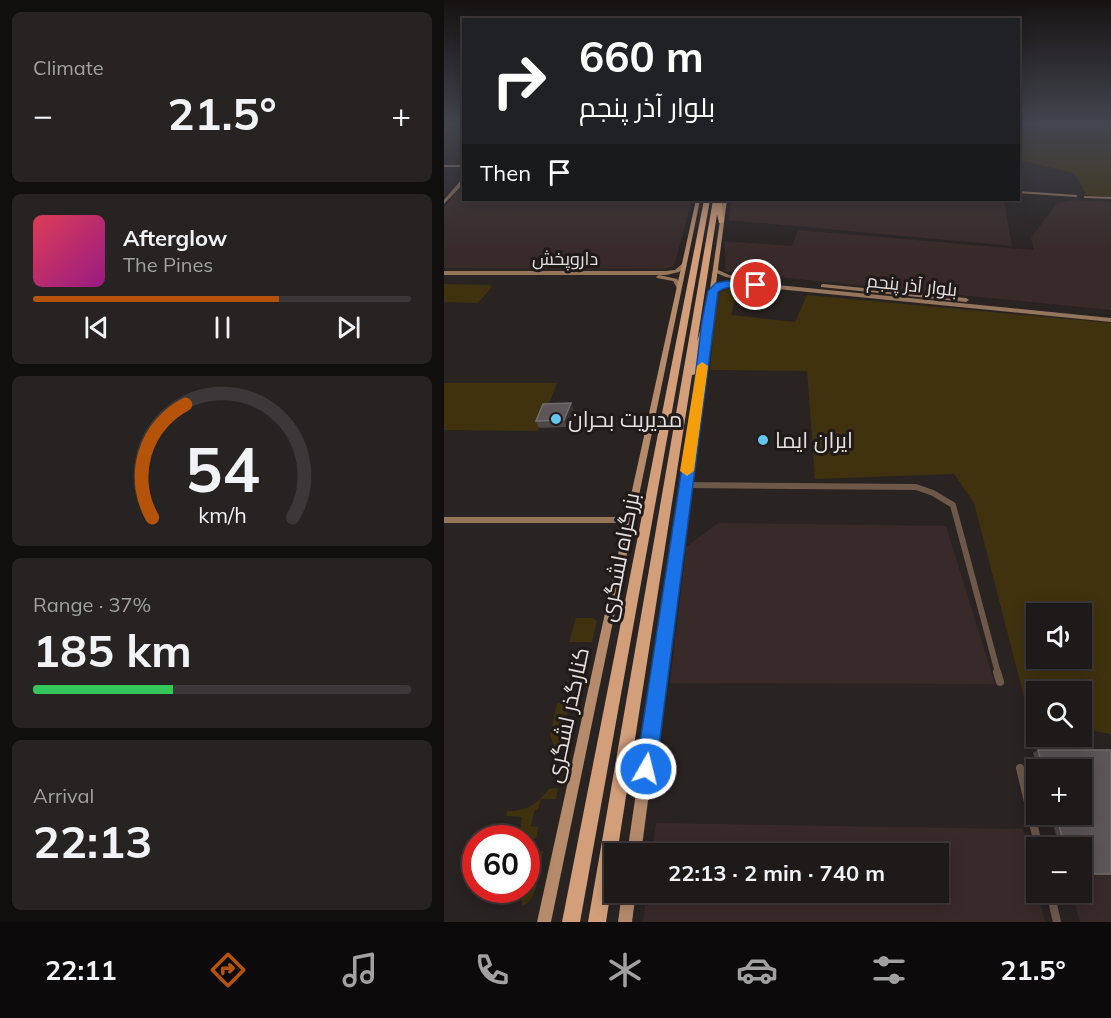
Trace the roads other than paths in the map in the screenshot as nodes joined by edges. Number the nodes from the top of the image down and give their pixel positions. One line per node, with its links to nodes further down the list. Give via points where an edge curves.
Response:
1 (462, 182): 11 (street)
2 (1020, 192): 3 (street)
3 (1076, 196)
4 (1086, 197): 5 (street)
5 (1111, 198)
6 (698, 201): 13 (main road, کنارگذر لشگری)
7 (707, 201): 33 (highway, بزرگراه لشگری)
8 (717, 201): 12 (highway)
9 (717, 201): 22 (highway, بزرگراه لشگری)
10 (725, 201): 12 (main road)
11 (444, 203)
12 (722, 222): 14 (main road)
13 (684, 265): 16 (street, داروپخش); 17 (main road, کنارگذر لشگری)
14 (716, 271): 18 (main road); 19 (street, بلوار آذر پنجم, via 740,278)
15 (444, 275): 16 (street, داروپخش)
16 (665, 275): 17 (street, داروپخش)
17 (679, 287): 25 (main road, کنارگذر لشگری)
18 (713, 291): 20 (street, بلوار آذر پنجم, via 720,285 737,283); 21 (main road)
19 (1111, 315)
20 (1111, 320)
21 (707, 321): 22 (highway); 23 (main road)
22 (681, 403): 34 (highway, بزرگراه لشگری)
23 (685, 485): 26 (street, via 915,487 953,505); 29 (main road)
24 (444, 520): 25 (street)
25 (630, 520): 32 (main road, کنارگذر لشگری)
26 (1000, 682)
27 (1020, 768): 28 (street)
28 (1036, 837)
29 (636, 843)
30 (628, 903): 35 (main road)
31 (1053, 903): 36 (street)
32 (544, 922)
33 (571, 922)
34 (597, 922)
35 (625, 922)
36 (1057, 922)

